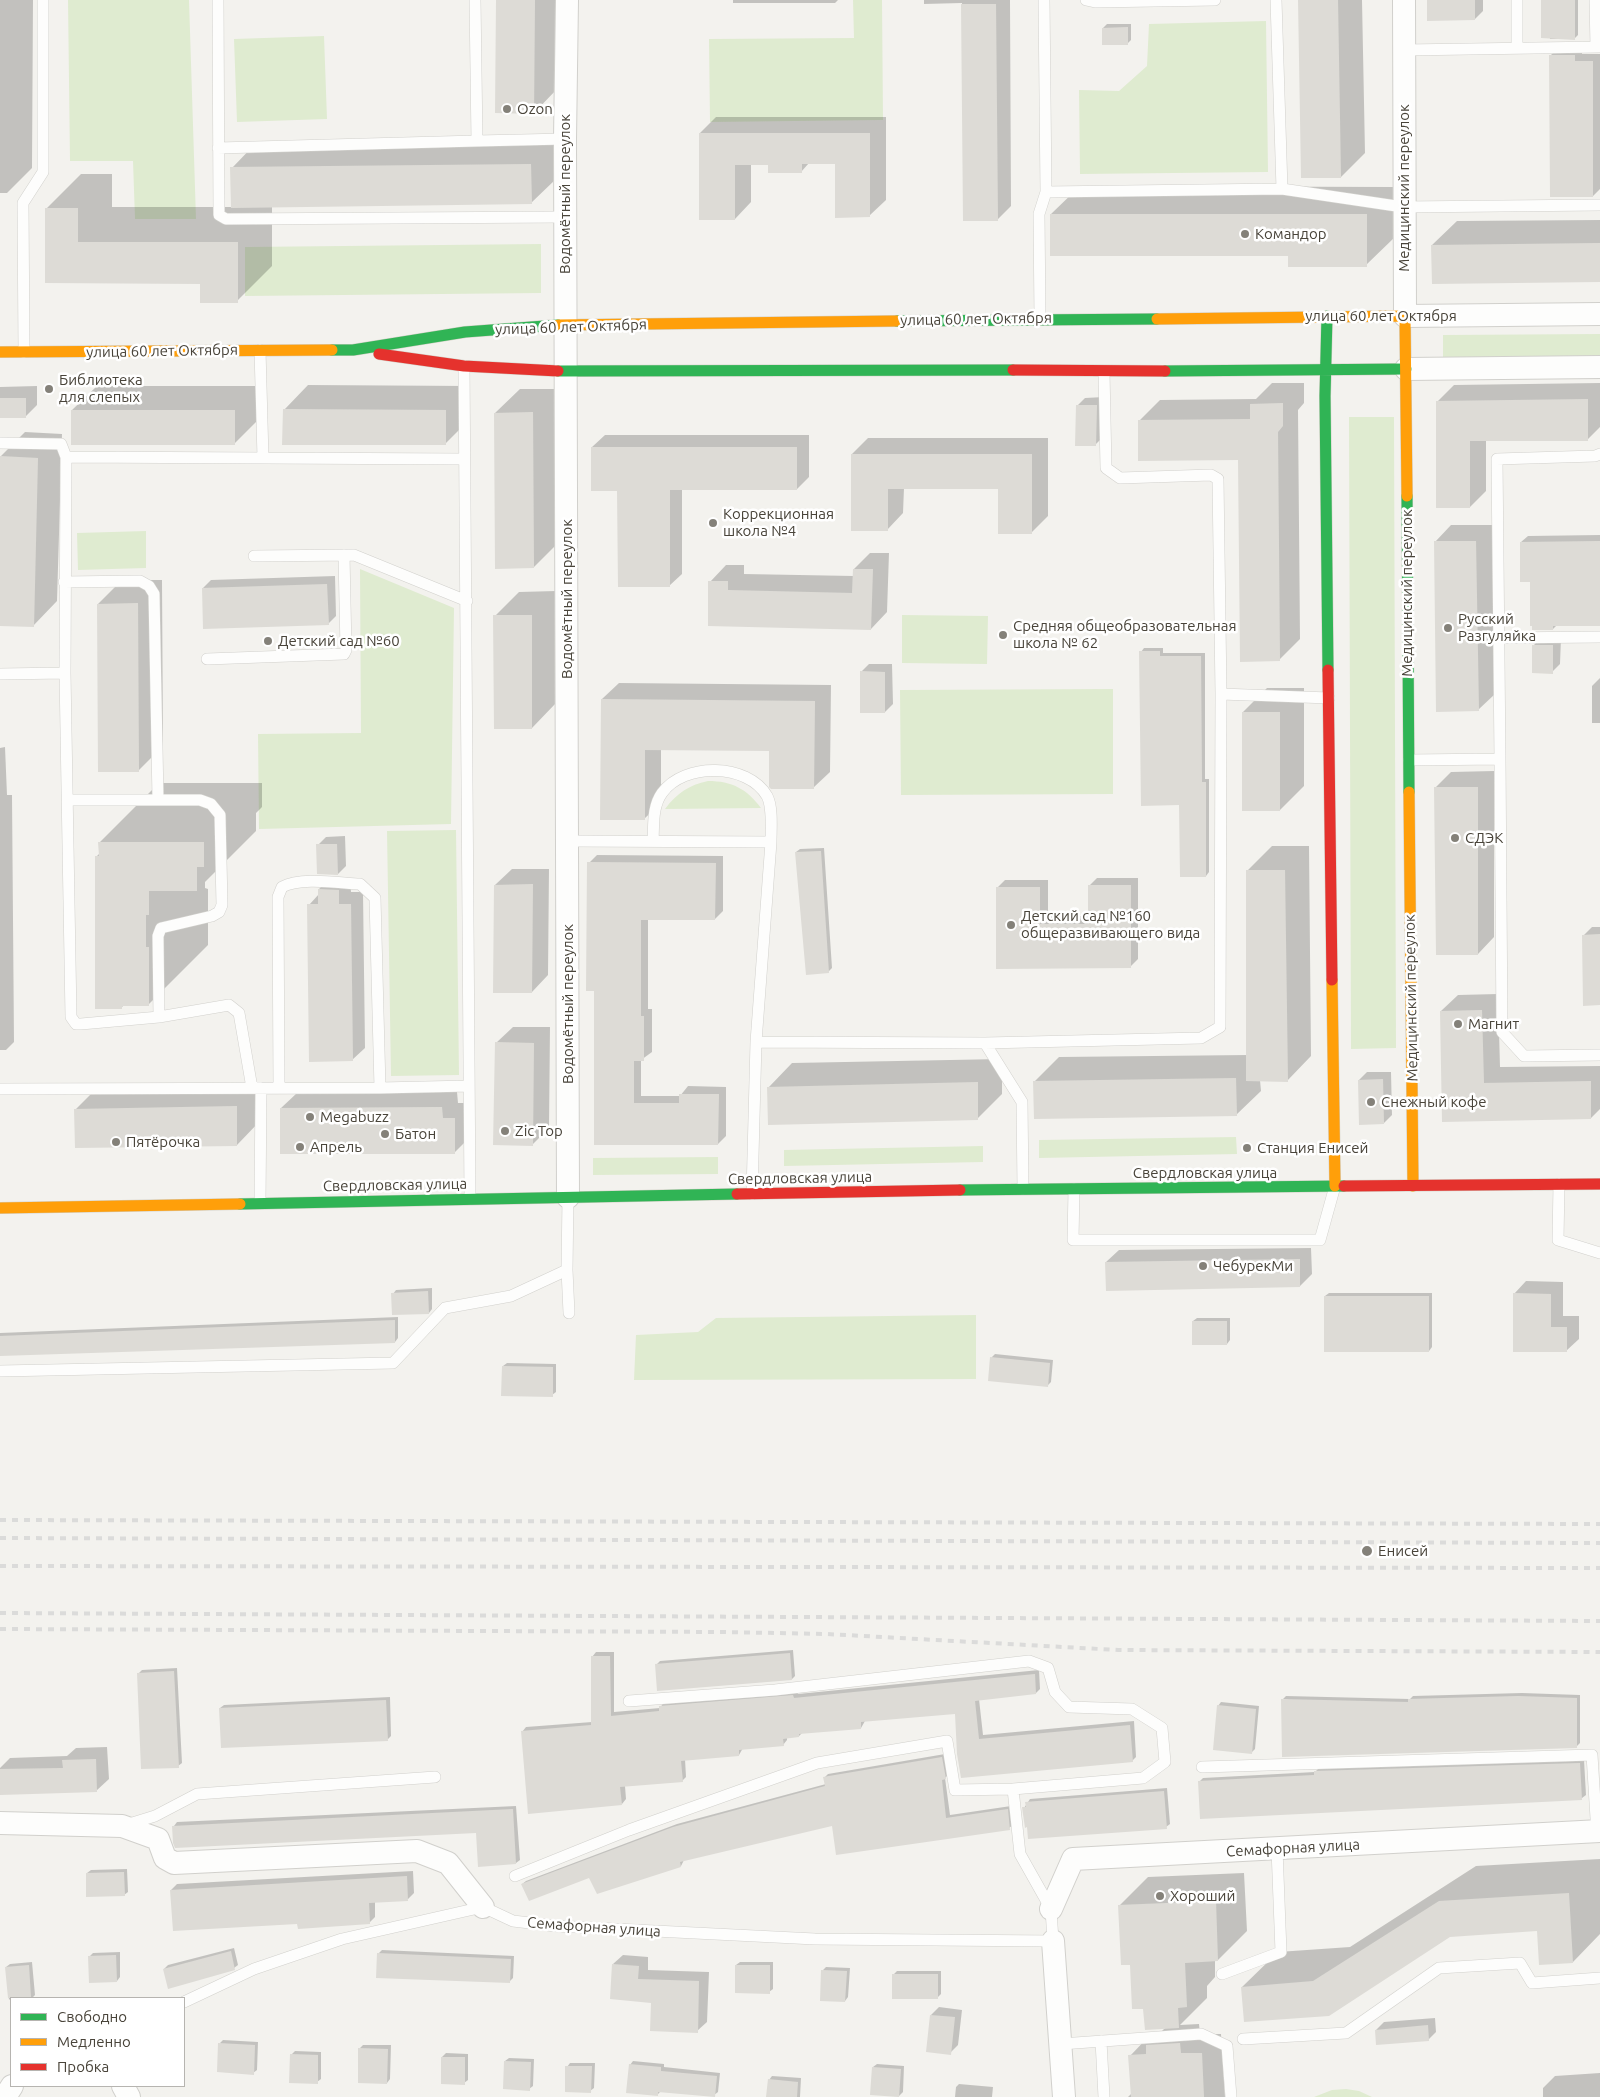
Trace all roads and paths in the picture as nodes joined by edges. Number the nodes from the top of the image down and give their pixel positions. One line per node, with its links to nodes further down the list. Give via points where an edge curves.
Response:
1 (44, 0): 31 (lane, via 43,172 23,203)
2 (218, 0): 17 (lane)
3 (474, 0): 16 (lane)
4 (568, 0): 15 (street, Водомётный переулок)
5 (1044, 0): 19 (lane)
6 (1086, 0): 7 (lane)
7 (1215, 0)
8 (1276, 0): 18 (lane)
9 (1404, 0): 14 (street, Медицинский переулок)
10 (1517, 0): 13 (lane)
11 (1595, 0): 12 (lane)
12 (1598, 47): 13 (lane)
13 (1517, 48): 14 (lane)
14 (1405, 50): 21 (street, Медицинский переулок)
15 (565, 139): 16 (lane); 22 (street, Водомётный переулок)
16 (477, 141): 17 (lane)
17 (218, 148): 22 (lane, via 220,215 226,219)
18 (1282, 189): 19 (lane); 21 (lane)
19 (1046, 192): 26 (lane, via 1039,214)
20 (1600, 205): 21 (lane)
21 (1403, 207): 25 (street, Медицинский переулок)
22 (565, 217): 27 (street, Водомётный переулок)
23 (1600, 314): 25 (street, улица 60 лет Октября)
24 (1327, 316): 25 (main road, улица 60 лет Октября); 26 (main road, улица 60 лет Октября); 34 (main road)
25 (1405, 316): 35 (main road, Медицинский переулок)
26 (1040, 319): 27 (main road, улица 60 лет Октября)
27 (566, 325): 29 (main road, улица 60 лет Октября, via 465,332); 36 (street, Водомётный переулок)
28 (260, 350): 29 (main road, улица 60 лет Октября); 31 (main road, улица 60 лет Октября); 41 (lane)
29 (353, 350): 32 (main road, улица 60 лет Октября)
30 (0, 352): 31 (main road, улица 60 лет Октября)
31 (24, 352)
32 (464, 366): 36 (main road, улица 60 лет Октября); 42 (lane)
33 (1600, 368): 35 (street, улица 60 лет Октября)
34 (1325, 369): 35 (main road, улица 60 лет Октября); 37 (main road, улица 60 лет Октября); 53 (main road)
35 (1406, 369): 55 (main road, Медицинский переулок)
36 (566, 371): 37 (main road, улица 60 лет Октября, via 922,369); 58 (street, Водомётный переулок)
37 (1104, 372): 52 (lane, via 1106,468 1120,478 1211,475 1218,479)
38 (0, 443): 40 (lane, via 60,444)
39 (1600, 454): 48 (lane, via 1497,459)
40 (66, 457): 41 (lane); 45 (lane)
41 (263, 458): 42 (lane)
42 (463, 459): 46 (lane)
43 (344, 555): 44 (lane); 46 (lane, via 354,555); 49 (lane, via 344,654)
44 (254, 556)
45 (64, 582): 50 (lane); 56 (lane, via 140,581 154,594)
46 (467, 601): 65 (lane)
47 (1600, 637): 48 (lane)
48 (1500, 638): 54 (lane)
49 (207, 659)
50 (65, 673): 51 (lane); 57 (lane)
51 (0, 674)
52 (1221, 694): 53 (lane); 63 (lane, via 1220,1027 1200,1038)
53 (1329, 698): 72 (main road)
54 (1500, 759): 55 (lane); 64 (lane, via 1502,1032 1524,1056)
55 (1408, 760): 73 (main road, Медицинский переулок)
56 (158, 799): 57 (lane); 61 (lane, via 200,800 211,804 220,815 222,905 212,916 161,928 158,936)
57 (68, 800): 61 (lane, via 71,1017 76,1024 81,1024)
58 (568, 841): 59 (lane); 77 (street, Водомётный переулок)
59 (653, 841): 60 (lane); 60 (lane, via 654,810 662,792 677,780 700,771 729,773 753,780 767,797)
60 (771, 842): 62 (lane)
61 (159, 1017): 67 (lane, via 229,1005 236,1009)
62 (756, 1042): 63 (lane); 76 (lane)
63 (985, 1043): 74 (lane, via 1022,1102)
64 (1600, 1055)
65 (469, 1086): 68 (lane); 78 (lane)
66 (279, 1087): 67 (lane); 68 (lane); 68 (lane, via 278,897 282,887 290,883 334,883 360,884 374,898)
67 (256, 1088): 69 (lane); 79 (lane)
68 (380, 1088)
69 (0, 1089)
70 (1559, 1184): 71 (main road, Свердловская улица); 73 (main road, Свердловская улица); 81 (lane, via 1558,1240)
71 (1600, 1184)
72 (1335, 1186): 73 (main road, Свердловская улица); 75 (main road, Свердловская улица); 75 (lane, via 1320,1240 1073,1240)
73 (1413, 1186)
74 (1024, 1189): 75 (main road, Свердловская улица); 76 (main road, Свердловская улица)
75 (1074, 1189)
76 (752, 1194): 77 (main road, Свердловская улица)
77 (568, 1198): 78 (main road, Свердловская улица); 82 (lane)
78 (470, 1199): 79 (main road, Свердловская улица)
79 (260, 1203): 80 (main road, Свердловская улица)
80 (0, 1208)
81 (1600, 1253)
82 (566, 1270): 83 (lane); 84 (lane, via 511,1296 446,1308 393,1363)
83 (569, 1313)
84 (0, 1371)
85 (629, 1701): 89 (lane, via 775,1690 1029,1661 1048,1668 1055,1692 1069,1707 1132,1710 1162,1728 1165,1762 1142,1778)
86 (1596, 1755): 87 (lane); 92 (lane)
87 (1202, 1767)
88 (435, 1777): 91 (lane, via 197,1794 155,1816)
89 (1013, 1789): 94 (lane, via 955,1790 947,1741 817,1763 629,1830); 96 (lane, via 1020,1854)
90 (0, 1823): 91 (street, Семафорная улица)
91 (122, 1826): 95 (street, Семафорная улица, via 158,1839 164,1858 174,1864 417,1851 448,1864)
92 (1599, 1834): 93 (street, Семафорная улица)
93 (1277, 1849): 96 (street, Семафорная улица, via 1073,1859); 98 (lane, via 1281,1952)
94 (514, 1876)
95 (483, 1907): 97 (lane, Семафорная улица, via 513,1921 555,1926 815,1939); 100 (lane, via 342,1939 254,1969)
96 (1051, 1909): 97 (lane, Семафорная улица)
97 (1053, 1941): 103 (street, Семафорная улица)
98 (1222, 1974)
99 (1600, 1978): 101 (lane, via 1532,1983 1520,1963 1439,1968 1346,2033)
100 (185, 2002)
101 (1243, 2039)
102 (1101, 2041): 103 (lane); 105 (lane); 106 (lane, via 1201,2034 1227,2046)
103 (1061, 2044): 104 (street, Семафорная улица)
104 (1064, 2097)
105 (1104, 2097)
106 (1231, 2097)

